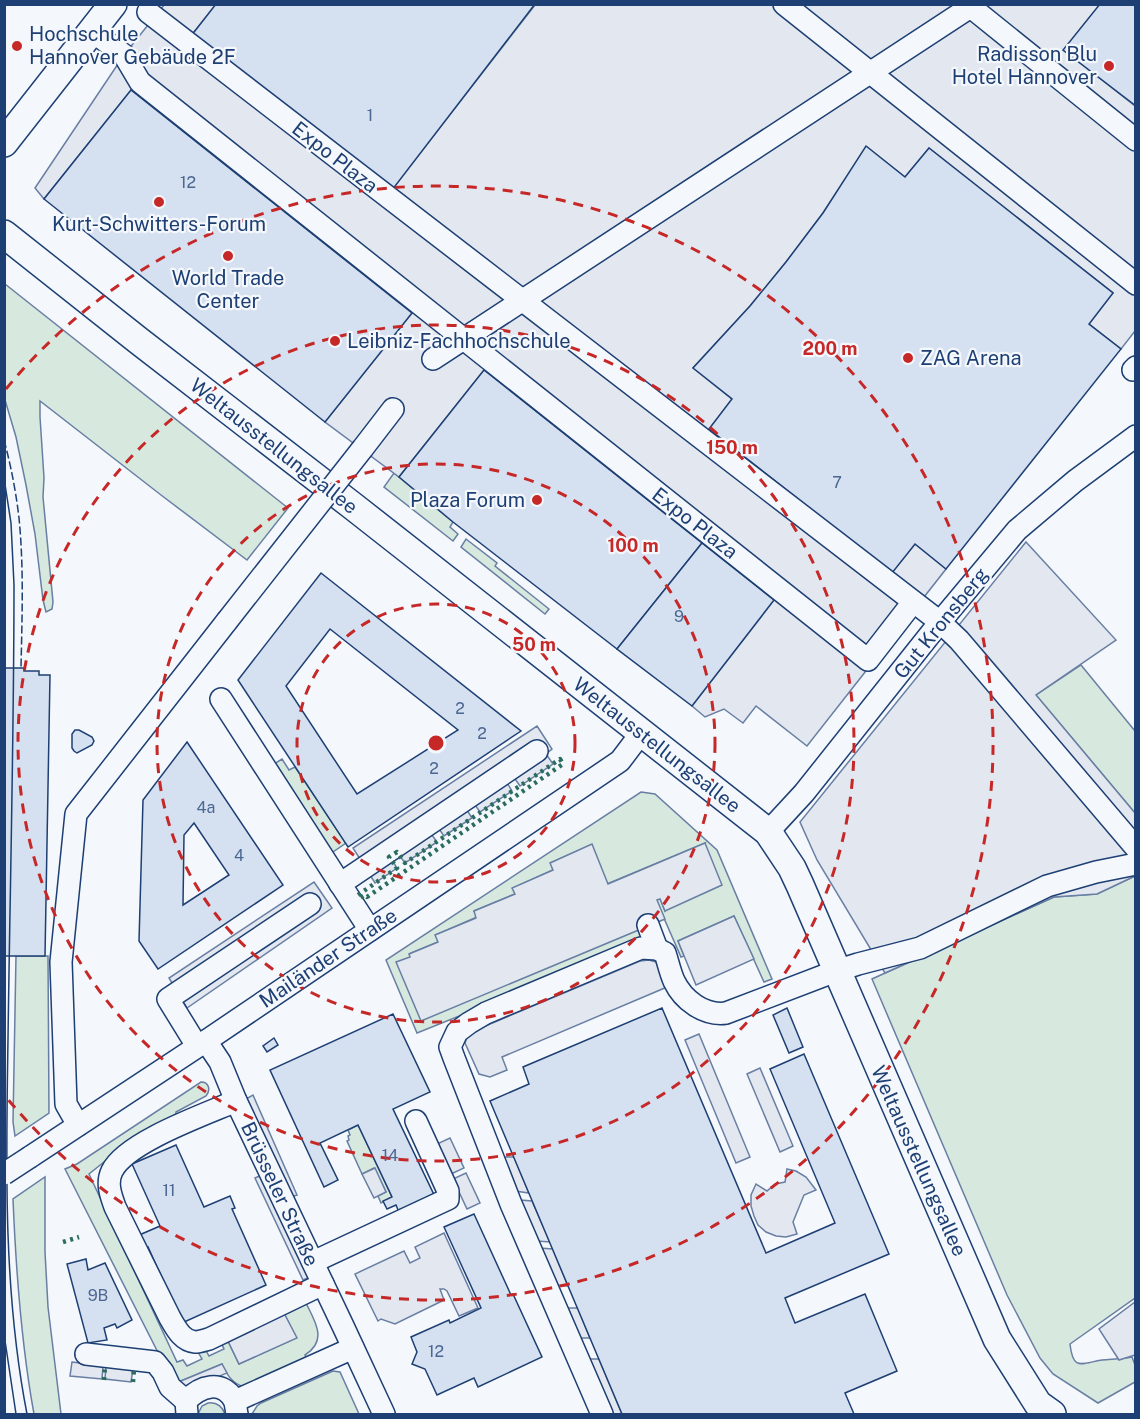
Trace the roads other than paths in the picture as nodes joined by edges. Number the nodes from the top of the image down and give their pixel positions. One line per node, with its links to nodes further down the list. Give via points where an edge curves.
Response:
1 (784, 4): 5 (street)
2 (971, 5): 5 (street); 6 (street)
3 (148, 12): 10 (street, Expo Plaza)
4 (101, 13): 7 (main road); 11 (street, Expo Plaza, via 140,82)
5 (870, 73): 9 (street); 10 (street)
6 (1136, 140)
7 (4, 143)
8 (4, 234): 18 (main road, Weltausstellungsallee)
9 (1136, 284)
10 (523, 301): 11 (street); 15 (street, Expo Plaza)
11 (463, 340): 12 (street); 15 (street, Expo Plaza, via 868,660)
12 (433, 359)
13 (393, 409): 32 (street, bridge, via 76,813 61,962 66,1104)
14 (1136, 436): 16 (street, Gut Kronsberg, via 1017,530)
15 (913, 602): 16 (street, Expo Plaza)
16 (940, 622): 20 (street, Gut Kronsberg, via 804,793); 21 (street, Expo Plaza)
17 (221, 699): 23 (street)
18 (642, 732): 20 (main road, Weltausstellungsallee); 26 (street, Mailänder Straße, via 620,761)
19 (537, 751): 23 (street)
20 (768, 832): 28 (main road, Weltausstellungsallee, via 792,868)
21 (1136, 848)
22 (1136, 864): 28 (street, via 1047,886 920,948)
23 (340, 884): 26 (street)
24 (310, 904): 29 (street, Brüsseler Straße, via 168,999)
25 (648, 926): 27 (street)
26 (370, 930): 29 (street, Mailänder Straße)
27 (657, 948): 28 (street, via 665,953 681,993 710,1013 726,1012); 41 (street, via 640,948 486,1013 457,1032 450,1047 511,1204)
28 (836, 971): 42 (main road, Weltausstellungsallee, via 997,1339 1038,1404)
29 (202, 1043): 30 (street, Brüsseler Straße, via 220,1062); 32 (street, Mailänder Straße)
30 (236, 1101): 34 (street, Brüsseler Straße); 35 (street, via 146,1141 120,1161 110,1178 115,1207 170,1318 185,1339 209,1339)
31 (416, 1121): 34 (street, via 448,1199)
32 (78, 1125): 33 (street, Mailänder Straße, bridge)
33 (4, 1174)
34 (313, 1262): 35 (street, Brüsseler Straße)
35 (323, 1284): 36 (street, Brüsseler Straße)
36 (353, 1348): 39 (street); 40 (street, Brüsseler Straße)
37 (86, 1354): 38 (street, via 155,1362)
38 (186, 1408): 39 (street, via 194,1393 209,1386 224,1389)
39 (236, 1408)
40 (384, 1414)
41 (602, 1414)
42 (1052, 1414)

